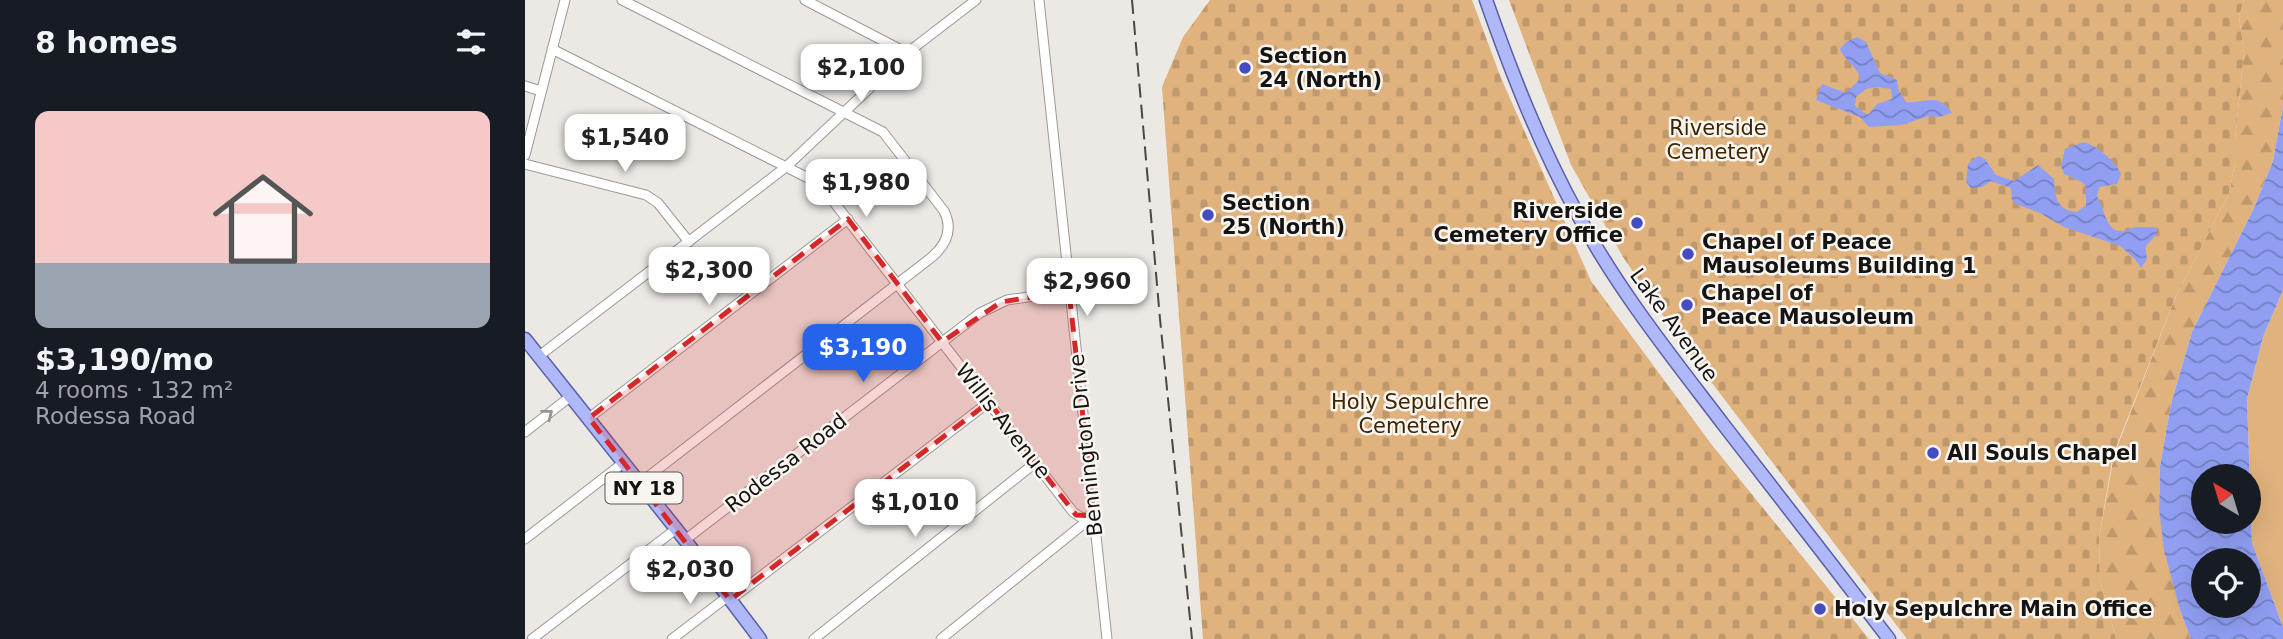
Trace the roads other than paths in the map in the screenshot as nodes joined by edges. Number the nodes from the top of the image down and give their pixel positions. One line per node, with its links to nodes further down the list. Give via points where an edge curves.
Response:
1 (565, 0): 7 (street)
2 (622, 0): 11 (street)
3 (805, 0): 8 (street)
4 (976, 0): 8 (street)
5 (1039, 0): 18 (street, Bennington Drive)
6 (1486, 0): 40 (main road, Lake Avenue, via 1545,151 1601,254 1665,348)
7 (552, 49): 10 (street); 14 (street, Willis Avenue)
8 (907, 53): 11 (street)
9 (525, 86): 10 (street)
10 (541, 91): 12 (street)
11 (845, 112): 14 (street); 17 (street, via 888,136 947,218 947,239 940,251)
12 (525, 155)
13 (525, 164): 16 (street, via 646,194)
14 (786, 167): 15 (street, Willis Avenue, via 820,184); 16 (street)
15 (848, 219): 17 (street, Willis Avenue); 24 (street)
16 (689, 242): 21 (street)
17 (898, 285): 20 (street, Willis Avenue); 28 (street)
18 (1069, 291): 20 (street, Rodessa Road, via 1001,302); 29 (street, Bennington Drive)
19 (525, 339): 21 (main road, NY 18)
20 (942, 342): 23 (street, Willis Avenue); 32 (street, Rodessa Road)
21 (539, 356): 22 (main road, NY 18)
22 (571, 396): 24 (main road, NY 18); 25 (street, one-way to 22)
23 (989, 402): 27 (street, Willis Avenue); 33 (street)
24 (589, 418): 26 (main road, NY 18)
25 (525, 432)
26 (623, 463): 28 (main road, NY 18); 31 (street)
27 (1035, 463): 29 (street, Willis Avenue, via 1076,515); 37 (street)
28 (640, 483): 30 (main road, NY 18)
29 (1094, 516): 38 (street); 39 (street, Bennington Drive)
30 (676, 529): 32 (main road, NY 18); 34 (street)
31 (525, 539)
32 (685, 540): 33 (main road, NY 18)
33 (728, 598): 35 (street); 36 (main road, NY 18)
34 (532, 639)
35 (672, 639)
36 (760, 639)
37 (814, 639)
38 (941, 639)
39 (1107, 639)
40 (1889, 639)

